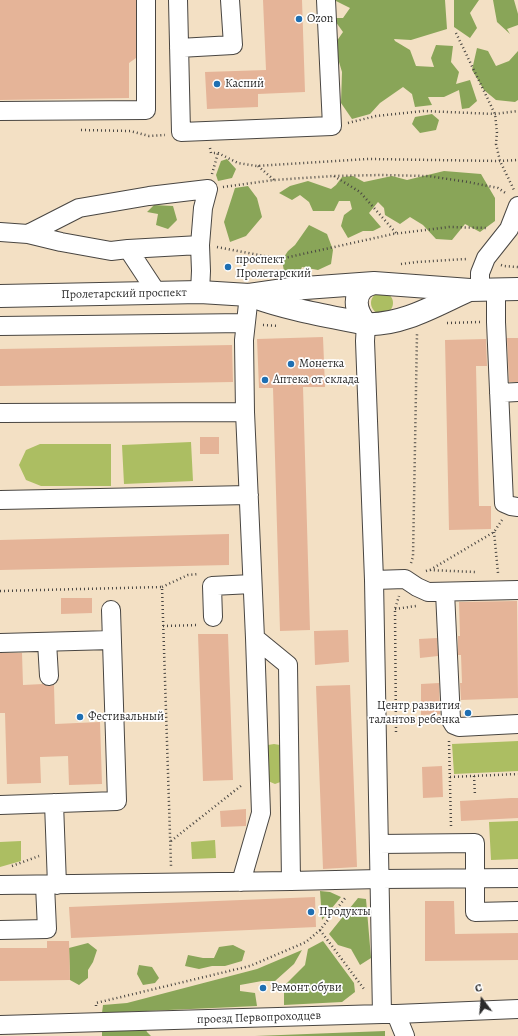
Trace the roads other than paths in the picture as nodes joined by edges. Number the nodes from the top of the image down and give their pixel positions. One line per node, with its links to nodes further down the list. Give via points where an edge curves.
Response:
1 (146, 0): 6 (street, via 146,110)
2 (178, 0): 5 (street)
3 (230, 0): 5 (street, via 233,45)
4 (326, 0): 5 (street, via 332,126 181,132)
5 (179, 48)
6 (0, 111)
7 (515, 198): 14 (street, via 509,229 486,258 480,273)
8 (0, 232): 9 (street)
9 (28, 234): 10 (street, via 79,208 208,189 203,208); 11 (street, via 111,251)
10 (200, 245): 11 (street); 15 (street)
11 (128, 249): 16 (street)
12 (381, 283): 14 (main road, Пролетарский проспект); 17 (main road, Пролетарский проспект, via 290,289); 19 (main road, via 396,287 400,294 402,302); 21 (main road, via 363,288 358,295 356,304)
13 (518, 289): 14 (main road, Пролетарский проспект)
14 (482, 290): 19 (main road, Пролетарский проспект); 24 (street)
15 (200, 292): 16 (main road, Пролетарский проспект); 17 (main road, Пролетарский проспект)
16 (157, 293): 18 (main road, Пролетарский проспект)
17 (249, 295): 20 (street); 21 (main road, Пролетарский проспект, via 294,309)
18 (0, 296)
19 (396, 321): 21 (main road, Пролетарский проспект, via 377,325)
20 (246, 323): 22 (street); 25 (street)
21 (366, 324): 30 (street)
22 (0, 326)
23 (518, 392): 24 (street)
24 (499, 393): 29 (street, via 504,502)
25 (246, 412): 26 (street); 27 (street)
26 (0, 413)
27 (249, 495): 28 (street); 31 (street)
28 (0, 500)
29 (515, 507)
30 (374, 580): 33 (street, via 405,579 428,592); 44 (street)
31 (252, 584): 35 (street, via 212,586); 36 (street)
32 (518, 590): 33 (street)
33 (445, 592): 41 (street, via 451,720 459,727)
34 (111, 610): 37 (street)
35 (213, 617)
36 (254, 638): 48 (street, via 261,813); 49 (street, via 288,665)
37 (112, 640): 38 (street); 42 (street, via 117,801)
38 (48, 642): 39 (street); 40 (street)
39 (0, 643)
40 (49, 676)
41 (518, 724)
42 (54, 803): 43 (street); 50 (street)
43 (0, 805)
44 (379, 844): 45 (street, via 475,843); 47 (street)
45 (475, 878): 46 (street); 47 (street); 52 (street, via 476,912)
46 (518, 878)
47 (380, 879): 49 (street); 55 (street)
48 (241, 882): 49 (street); 50 (street)
49 (291, 882)
50 (51, 885): 51 (street); 53 (street, via 47,929)
51 (0, 886)
52 (518, 911)
53 (0, 930)
54 (518, 1009): 55 (street, проезд Первопроходцев)
55 (389, 1014): 57 (street, проезд Первопроходцев, via 97,1023); 58 (street)
56 (0, 1025): 57 (street, проезд Первопроходцев)
57 (54, 1030)
58 (405, 1036)

